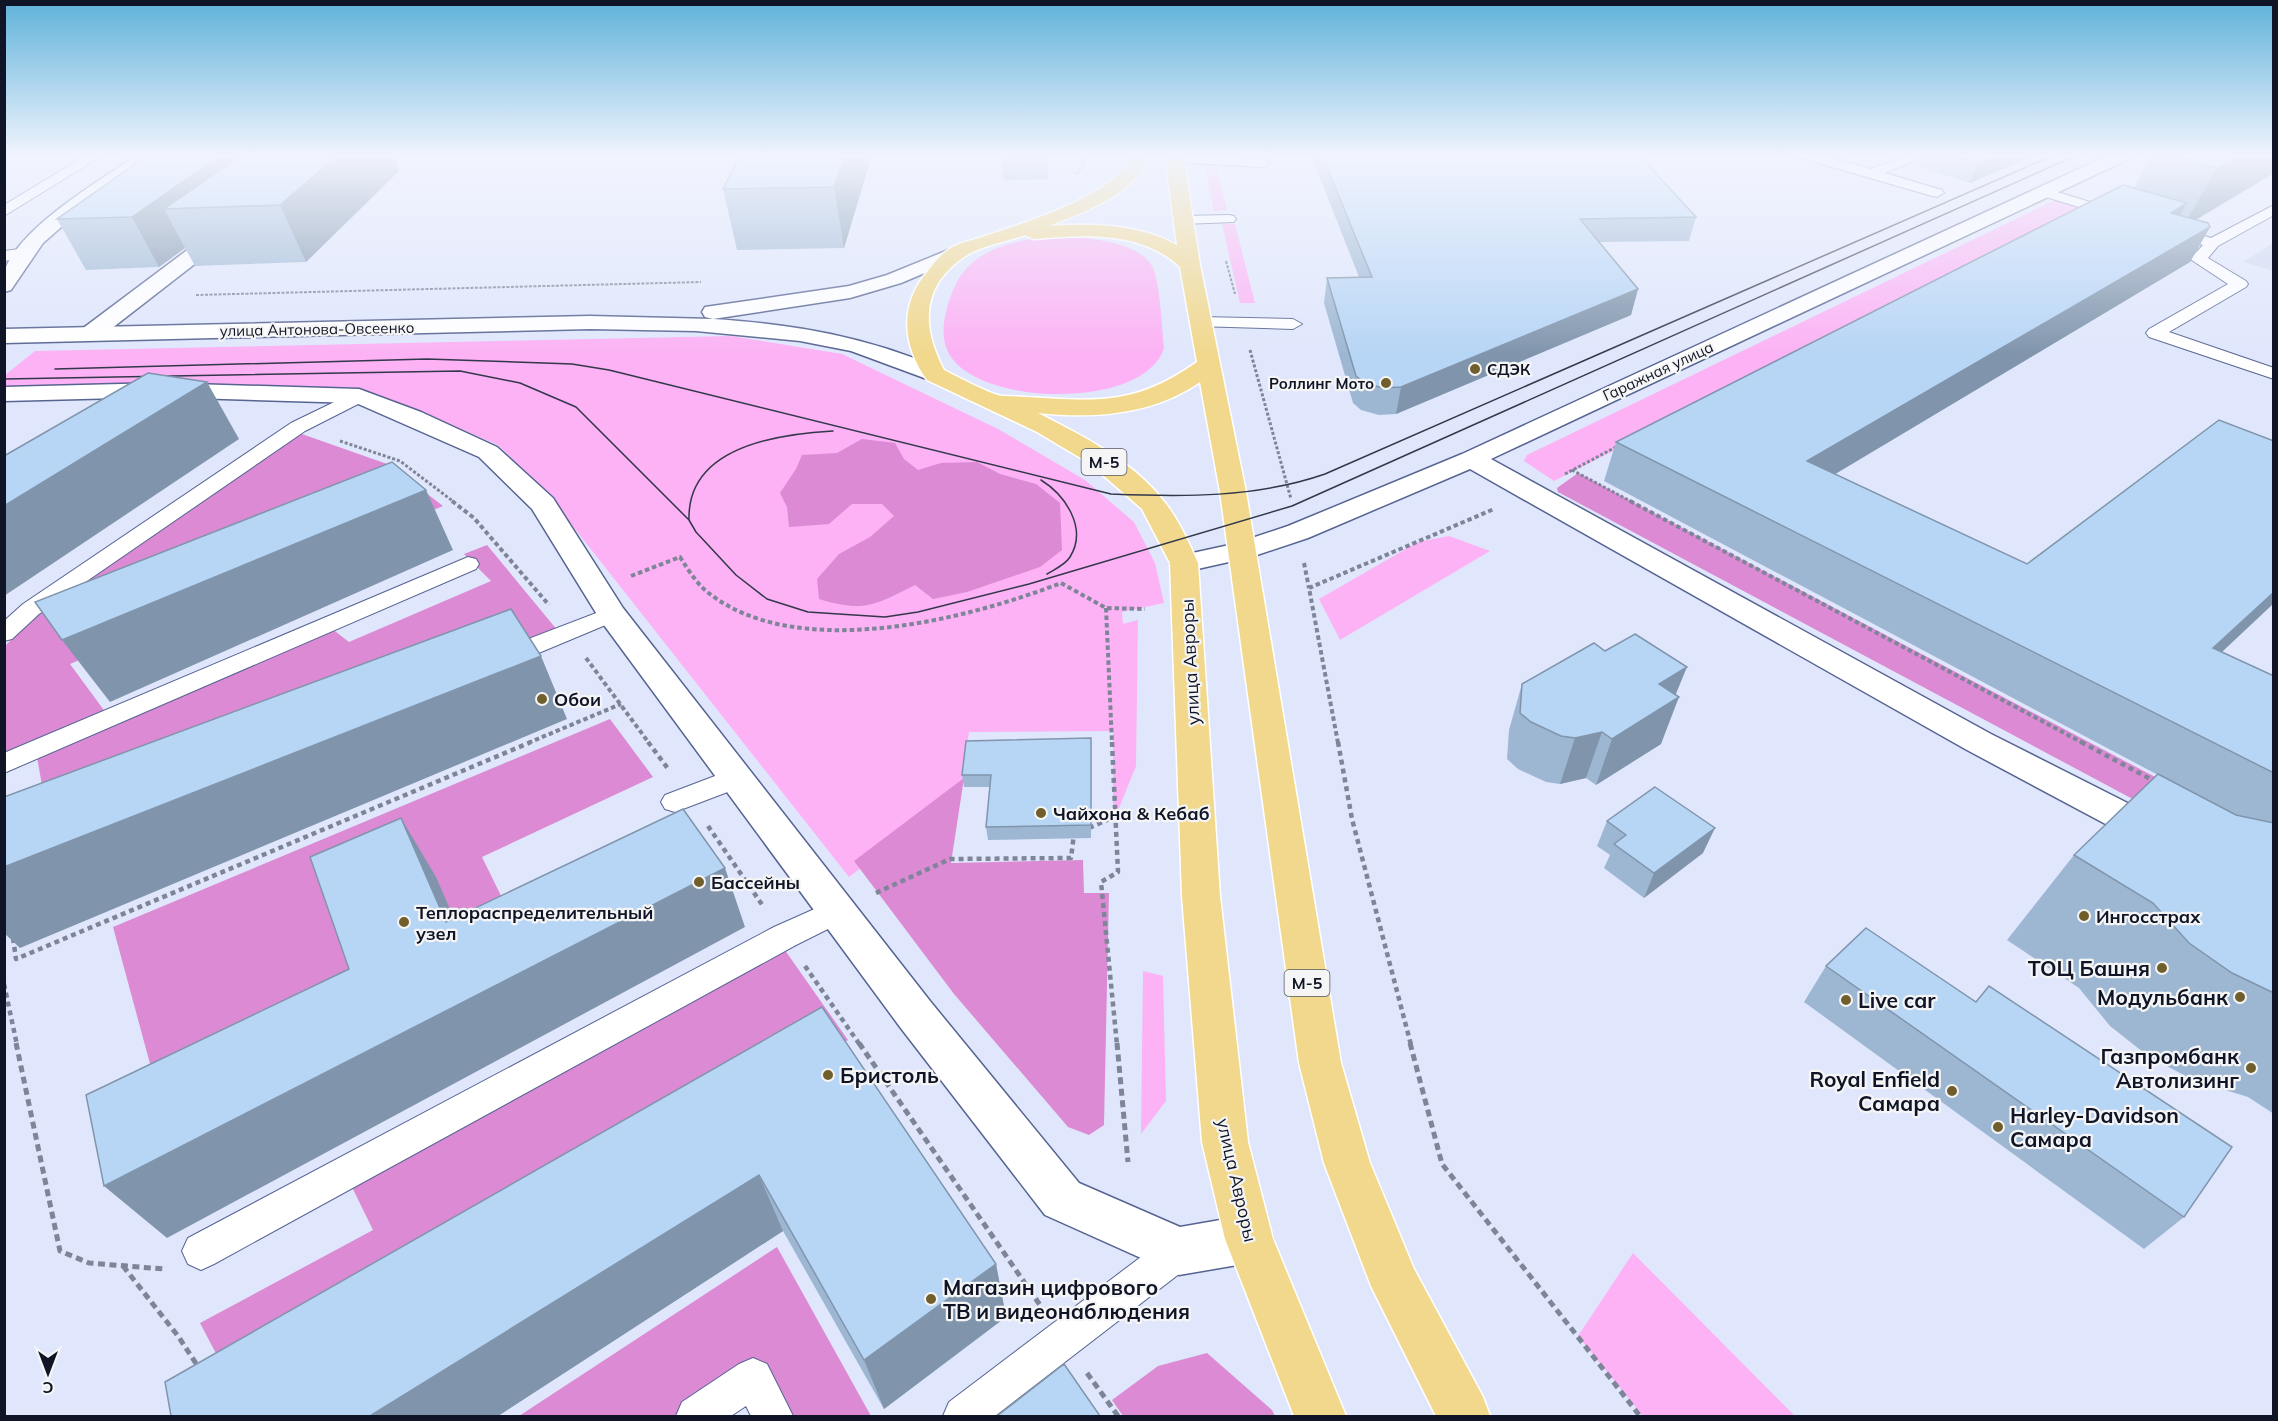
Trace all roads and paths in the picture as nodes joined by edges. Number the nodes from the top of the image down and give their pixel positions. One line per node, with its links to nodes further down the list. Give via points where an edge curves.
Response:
1 (56, 221): 12 (street)
2 (238, 221): 17 (street)
3 (1039, 221): 9 (main road)
4 (1183, 221): 14 (main road, М-5)
5 (1222, 221): 20 (path)
6 (1977, 221): 32 (street, Гаражная улица)
7 (2252, 221): 10 (lane)
8 (2159, 227): 10 (lane)
9 (1008, 234): 11 (main road); 14 (main road, via 1083,230 1125,235 1172,248)
10 (2213, 243): 25 (lane, via 2198,259 2240,284 2155,333)
11 (958, 252): 18 (street, улица Антонова-Овсеенко, via 893,279 822,297); 26 (main road, via 928,282 916,317 921,350)
12 (27, 253): 13 (lane); 16 (street)
13 (4, 256)
14 (1190, 265): 19 (main road, М-5)
15 (712, 282): 17 (path, via 180,295)
16 (4, 286)
17 (133, 302): 22 (street)
18 (630, 322): 22 (street, улица Антонова-Овсеенко); 26 (street, улица Антонова-Овсеенко, via 747,328 822,338 892,356)
19 (1201, 322): 20 (lane); 24 (main road, М-5)
20 (1243, 323): 21 (lane); 35 (path)
21 (1293, 324)
22 (90, 334): 23 (street, улица Антонова-Овсеенко)
23 (4, 336)
24 (1210, 364): 29 (main road, via 1169,390 1116,404 1062,406); 36 (main road, М-5)
25 (2274, 374)
26 (935, 375): 29 (main road, улица Авроры / М-5)
27 (4, 394): 28 (street, via 160,390)
28 (359, 396): 30 (lane); 43 (street, via 488,453 543,504)
29 (990, 400): 37 (main road, улица Авроры / М-5, via 1090,450 1146,496)
30 (298, 427): 44 (path, via 400,461 474,518); 45 (lane, via 31,609)
31 (1625, 443): 33 (path)
32 (1471, 459): 34 (street); 35 (street, Гаражная улица)
33 (1572, 470): 34 (path); 50 (path)
34 (1534, 493): 40 (path); 53 (street, via 1979,741)
35 (1298, 532): 36 (street, Гаражная улица); 40 (path)
36 (1241, 551): 37 (street, Гаражная улица); 70 (main road, М-5, via 1320,1063 1347,1163 1396,1287)
37 (1184, 563): 59 (main road, улица Авроры / М-5, via 1212,1034 1225,1142)
38 (468, 564): 48 (lane)
39 (627, 578): 41 (path, via 680,557 707,591 735,609 781,626 842,631 966,615 1026,598 1061,583)
40 (1309, 588): 71 (path, via 1352,819 1442,1164)
41 (1106, 608): 42 (path); 52 (path)
42 (1145, 609)
43 (612, 614): 44 (lane); 49 (street)
44 (567, 632): 46 (lane); 47 (path)
45 (4, 634)
46 (477, 668)
47 (621, 704): 51 (path); 55 (path, via 16,959)
48 (4, 764)
49 (736, 778): 51 (lane); 54 (street)
50 (2158, 783)
51 (681, 799): 56 (path)
52 (1116, 816): 54 (path, via 1073,835 1071,858 950,859); 58 (path, via 1118,872 1101,882)
53 (2183, 849)
54 (837, 911): 56 (lane); 61 (street, via 1062,1199)
55 (10, 926)
56 (784, 936): 60 (lane); 63 (path)
57 (4, 984): 62 (path, via 60,1251 89,1263)
58 (1128, 1162)
59 (1249, 1239): 61 (street); 69 (main road, улица Авроры / М-5)
60 (201, 1251): 62 (path, via 170,1270)
61 (1179, 1251): 63 (lane)
62 (123, 1265): 64 (path)
63 (1064, 1339): 67 (lane); 68 (path)
64 (202, 1374)
65 (696, 1416): 66 (lane, via 753,1378)
66 (772, 1416)
67 (963, 1416)
68 (1118, 1416)
69 (1320, 1416)
70 (1464, 1416)
71 (1640, 1416)

